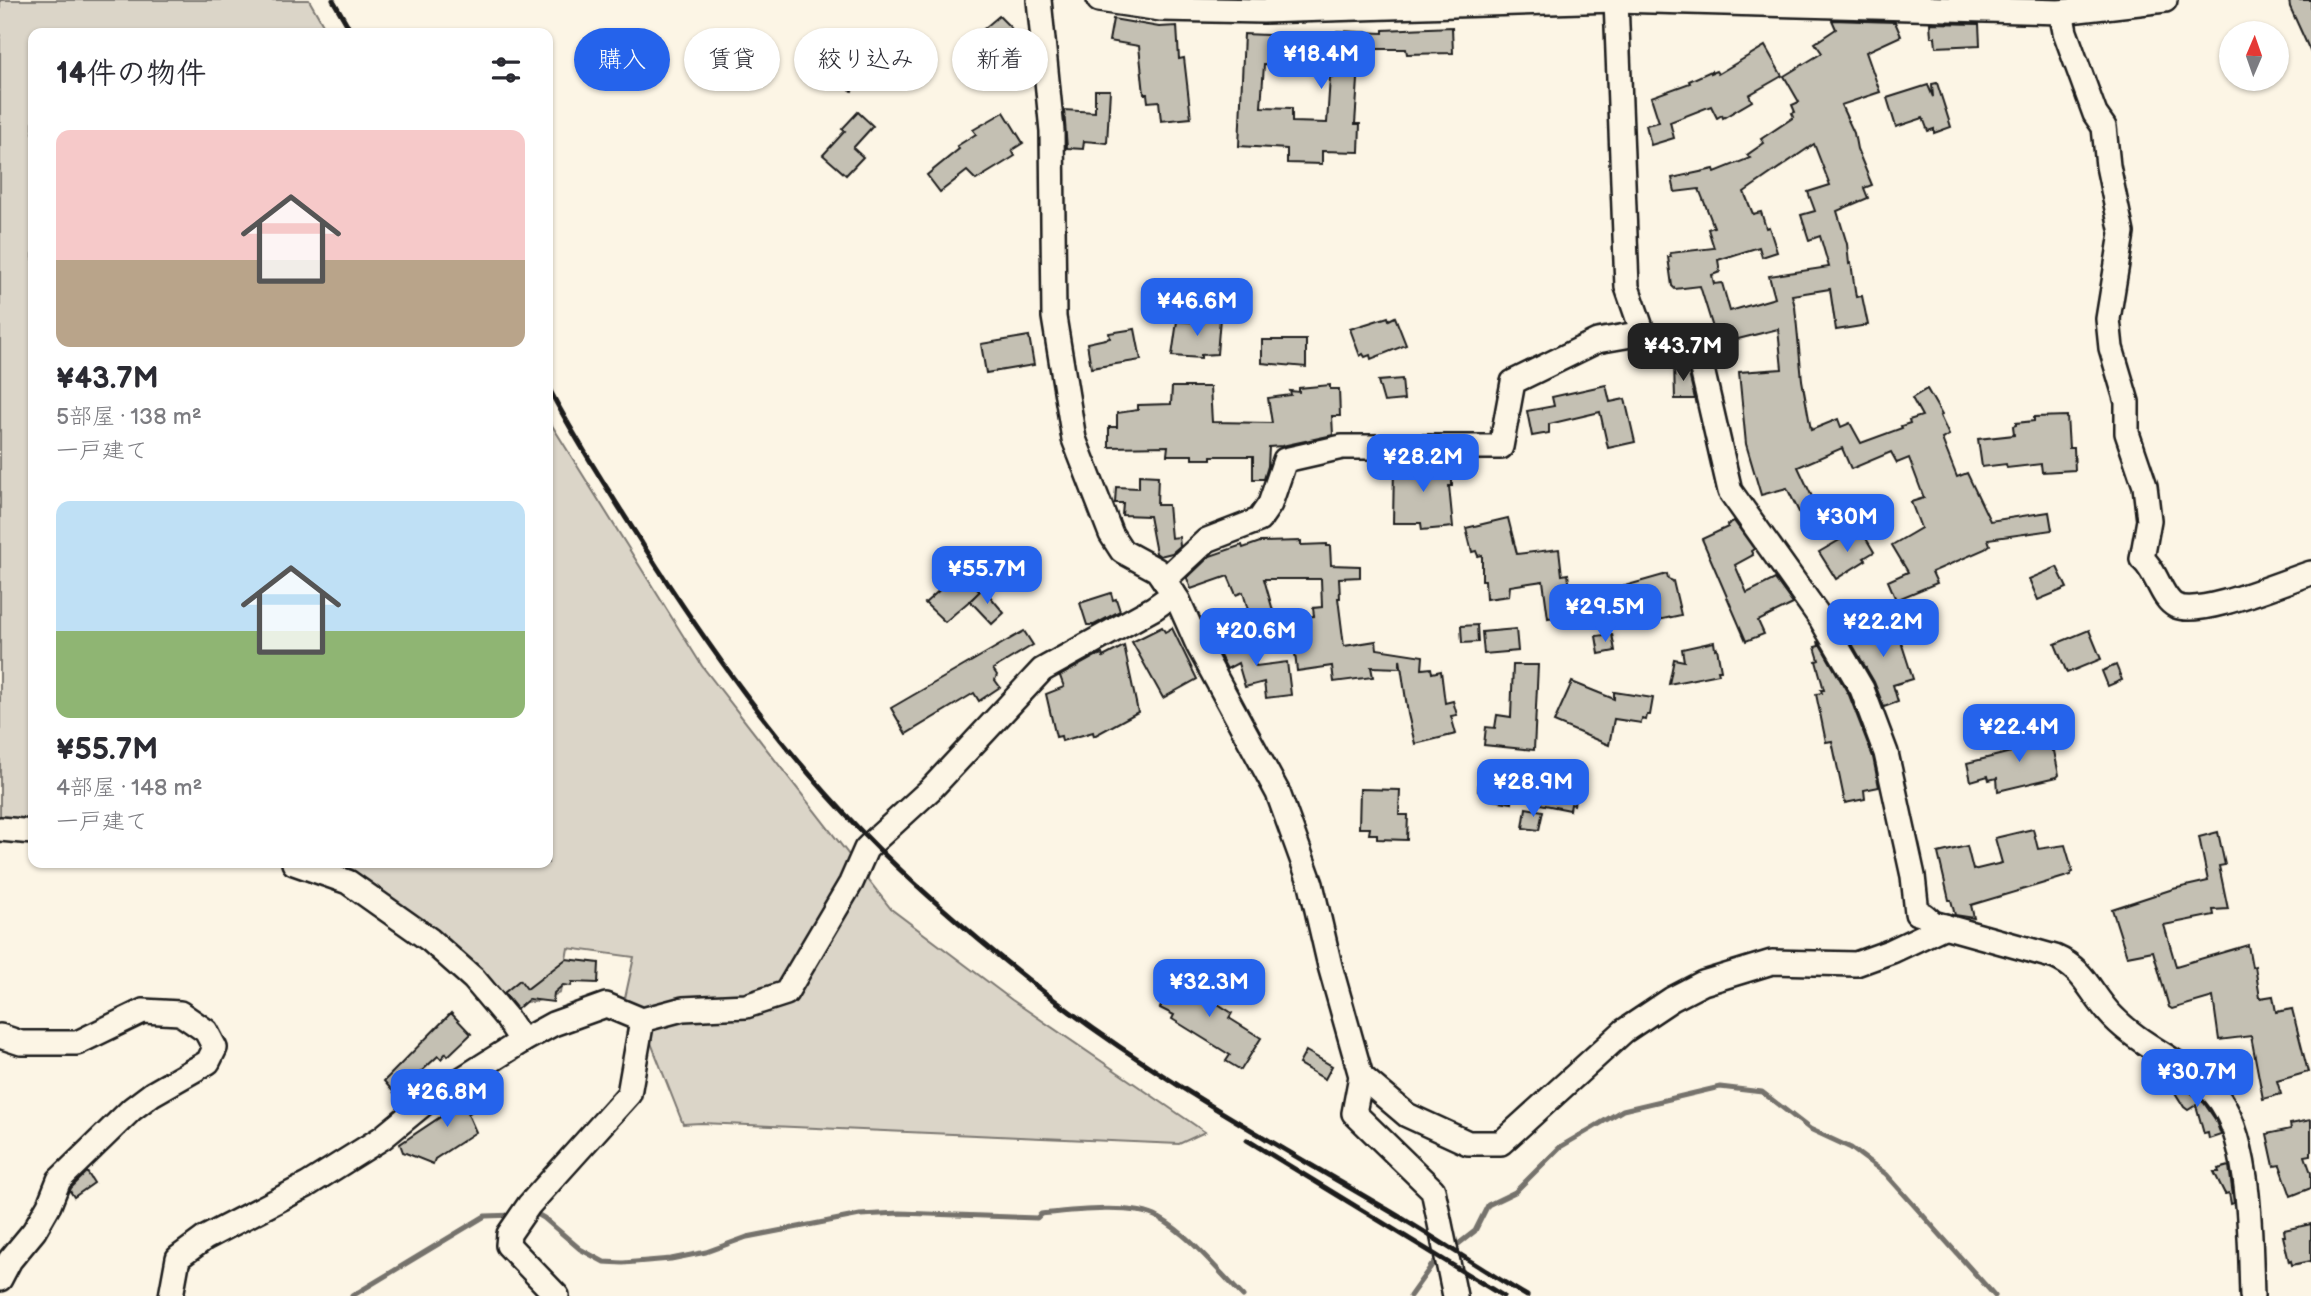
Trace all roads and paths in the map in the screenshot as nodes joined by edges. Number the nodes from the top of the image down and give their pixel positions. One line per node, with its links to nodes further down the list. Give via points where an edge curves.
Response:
1 (1039, 0): 10 (street, via 1052,131 1054,317 1074,439 1111,534 1122,551 1157,570)
2 (1100, 0): 6 (street, via 1161,9)
3 (1616, 0): 5 (street); 7 (street); 8 (street, via 1627,287)
4 (2165, 0): 7 (street)
5 (1551, 1): 6 (street)
6 (1264, 5)
7 (2061, 12): 9 (street, via 2095,114 2104,127 2122,233 2108,319 2111,348 2127,402 2127,433 2145,486 2149,520 2142,559 2176,606 2222,604)
8 (1643, 333): 10 (street, via 1597,341 1513,382 1501,447 1342,447 1285,460 1270,505 1259,520 1207,540); 14 (street, via 1690,347 1702,369 1730,491 1821,619 1862,689 1886,753 1917,913)
9 (2311, 572)
10 (1169, 587): 15 (street, via 1154,608 1042,670 931,789 866,849 786,993 746,1006 683,1009); 18 (street, via 1278,793 1311,884)
11 (0, 830): 12 (street)
12 (28, 832)
13 (308, 868): 17 (street, via 348,882 430,940 474,979)
14 (1945, 926): 18 (street, via 1856,964 1772,962 1703,983 1624,1031 1501,1143 1468,1143 1407,1115); 23 (street, via 2072,964 2112,1017 2216,1096 2236,1133 2248,1193)
15 (642, 1020): 17 (street, via 606,1005); 21 (street, via 629,1094 529,1205 509,1234 508,1245)
16 (0, 1036): 19 (street, via 21,1043 77,1043 143,1011 180,1013 206,1031 215,1048 208,1062 132,1109 59,1180 34,1231)
17 (522, 1041): 20 (street, via 307,1185 205,1238 178,1258)
18 (1361, 1076): 22 (street, via 1354,1113 1433,1190)
19 (0, 1279)
20 (171, 1296)
21 (557, 1296)
22 (1455, 1296)
23 (2252, 1296)

